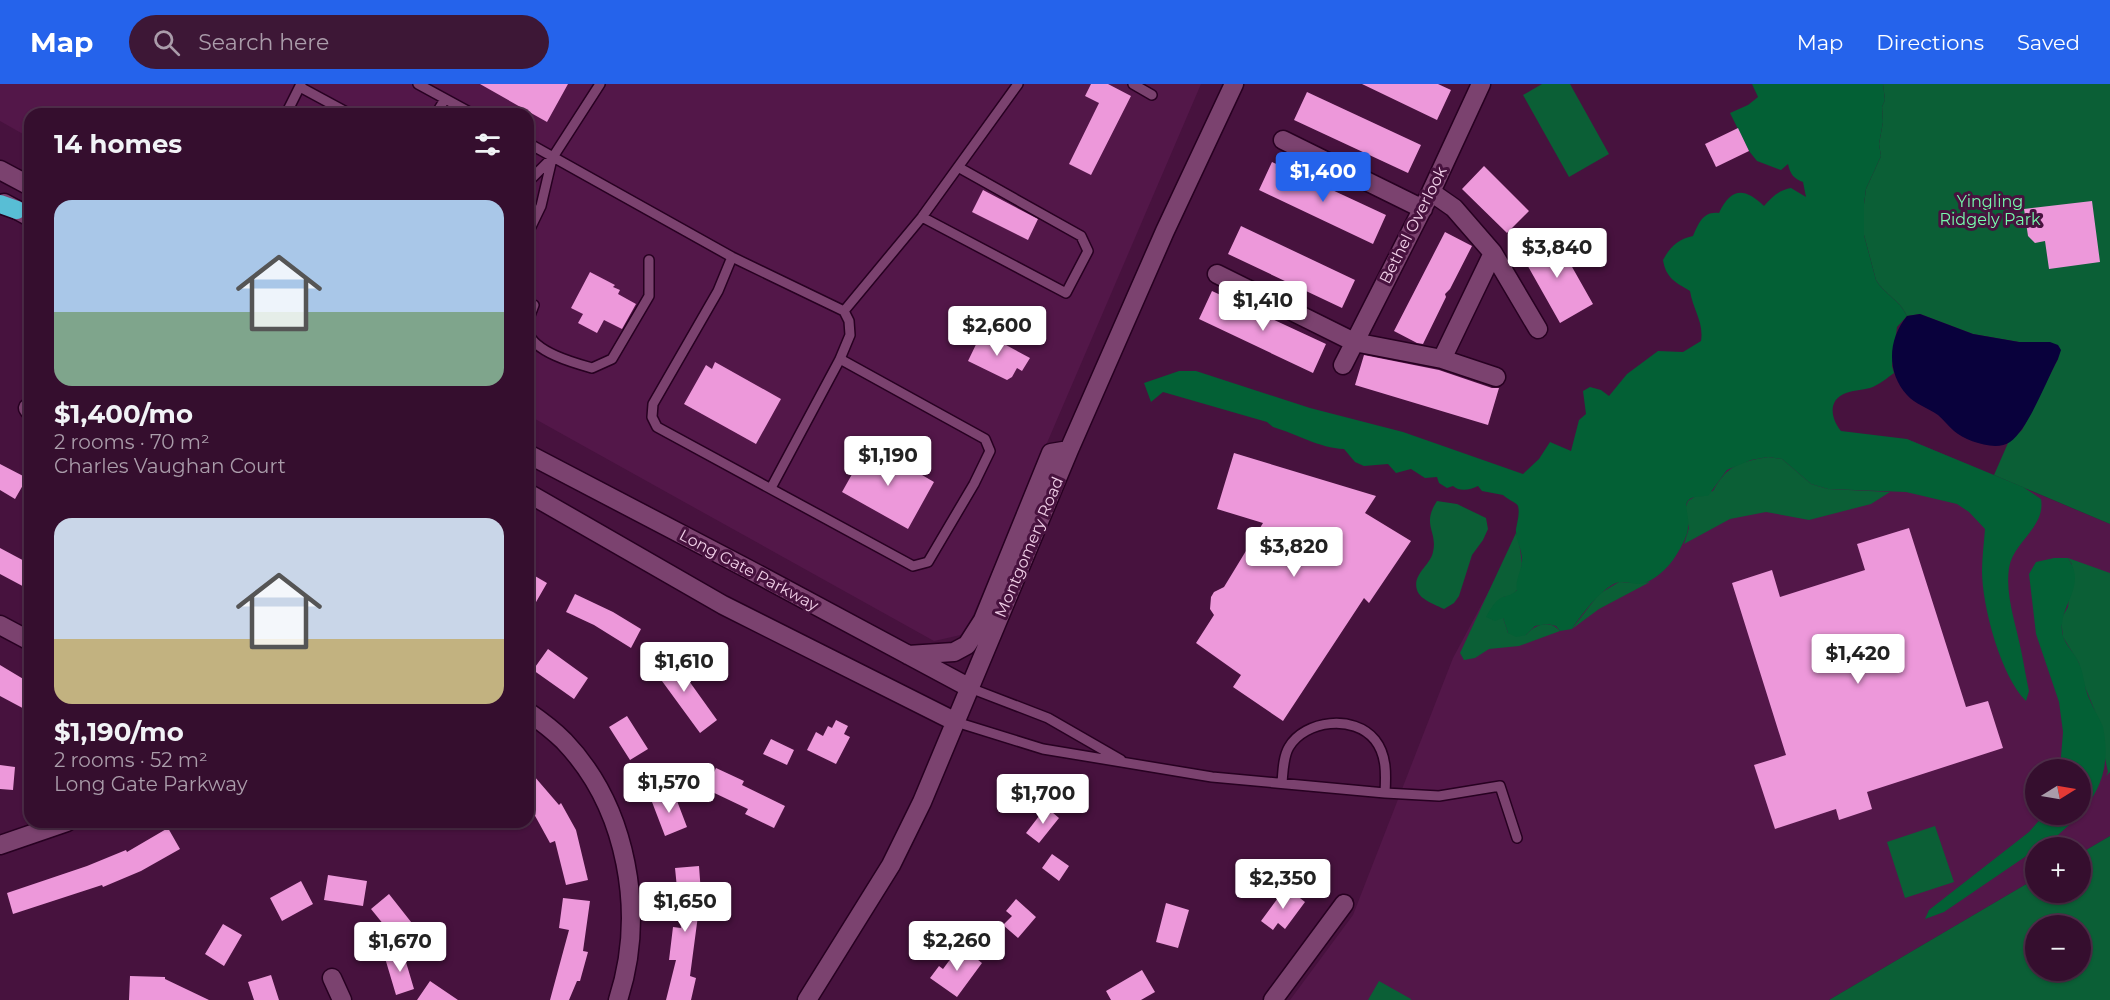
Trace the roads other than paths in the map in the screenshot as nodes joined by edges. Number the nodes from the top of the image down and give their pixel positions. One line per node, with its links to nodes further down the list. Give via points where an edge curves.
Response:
1 (418, 84): 9 (lane)
2 (600, 84): 16 (lane)
3 (1018, 84): 17 (lane)
4 (1133, 84): 8 (lane)
5 (1234, 84): 38 (street, Montgomery Road)
6 (1481, 84): 21 (street, Bethel Overlook)
7 (301, 85): 10 (lane); 11 (lane)
8 (1152, 95)
9 (445, 99): 12 (lane); 13 (lane)
10 (288, 108)
11 (340, 108)
12 (440, 108)
13 (462, 108)
14 (1283, 140): 21 (street)
15 (534, 147): 16 (lane)
16 (553, 157): 19 (lane); 25 (lane); 27 (lane)
17 (958, 167): 24 (lane); 24 (lane, via 1081,236 1088,251 1066,293)
18 (0, 170): 20 (street)
19 (534, 176)
20 (24, 183)
21 (1427, 200): 26 (street, via 1454,208); 32 (street, Bethel Overlook)
22 (0, 202): 23 (highway)
23 (24, 214)
24 (922, 217): 30 (lane)
25 (534, 221)
26 (1493, 253): 31 (street); 35 (street)
27 (732, 257): 30 (lane); 40 (lane, via 718,291 653,404 652,417 657,426)
28 (649, 260): 33 (lane, via 649,296 612,359 592,368 570,362)
29 (1217, 274): 32 (street)
30 (844, 311): 34 (lane, via 849,336)
31 (1538, 329)
32 (1354, 342): 35 (street); 36 (street, Bethel Overlook)
33 (534, 343)
34 (840, 359): 40 (lane); 40 (lane, via 985,439 990,451 974,484 928,562 913,566)
35 (1442, 359): 37 (street)
36 (1343, 365)
37 (1496, 377)
38 (1069, 450): 44 (street, via 1051,453 982,620 967,645 954,651); 45 (street, Montgomery Road)
39 (534, 457): 44 (street, Long Gate Parkway)
40 (771, 488)
41 (534, 496): 47 (street, via 723,605)
42 (0, 625): 43 (street)
43 (24, 638)
44 (908, 655): 45 (street, Long Gate Parkway)
45 (970, 688): 47 (street, Montgomery Road); 48 (lane, via 1048,718)
46 (534, 716): 57 (street, via 565,743 592,778 621,844 631,914 630,946)
47 (956, 722): 48 (lane, via 1044,749); 58 (street, Montgomery Road, via 891,865)
48 (1125, 763): 49 (lane)
49 (1282, 783): 50 (lane); 50 (lane, via 1288,747 1298,736 1327,723 1343,724 1374,739 1385,763)
50 (1385, 793): 52 (lane, via 1439,796 1500,786)
51 (50, 828): 53 (street)
52 (1517, 838)
53 (0, 845)
54 (1344, 904): 59 (street)
55 (332, 978): 56 (street)
56 (342, 1000)
57 (618, 1000)
58 (807, 1000)
59 (1273, 1000)

